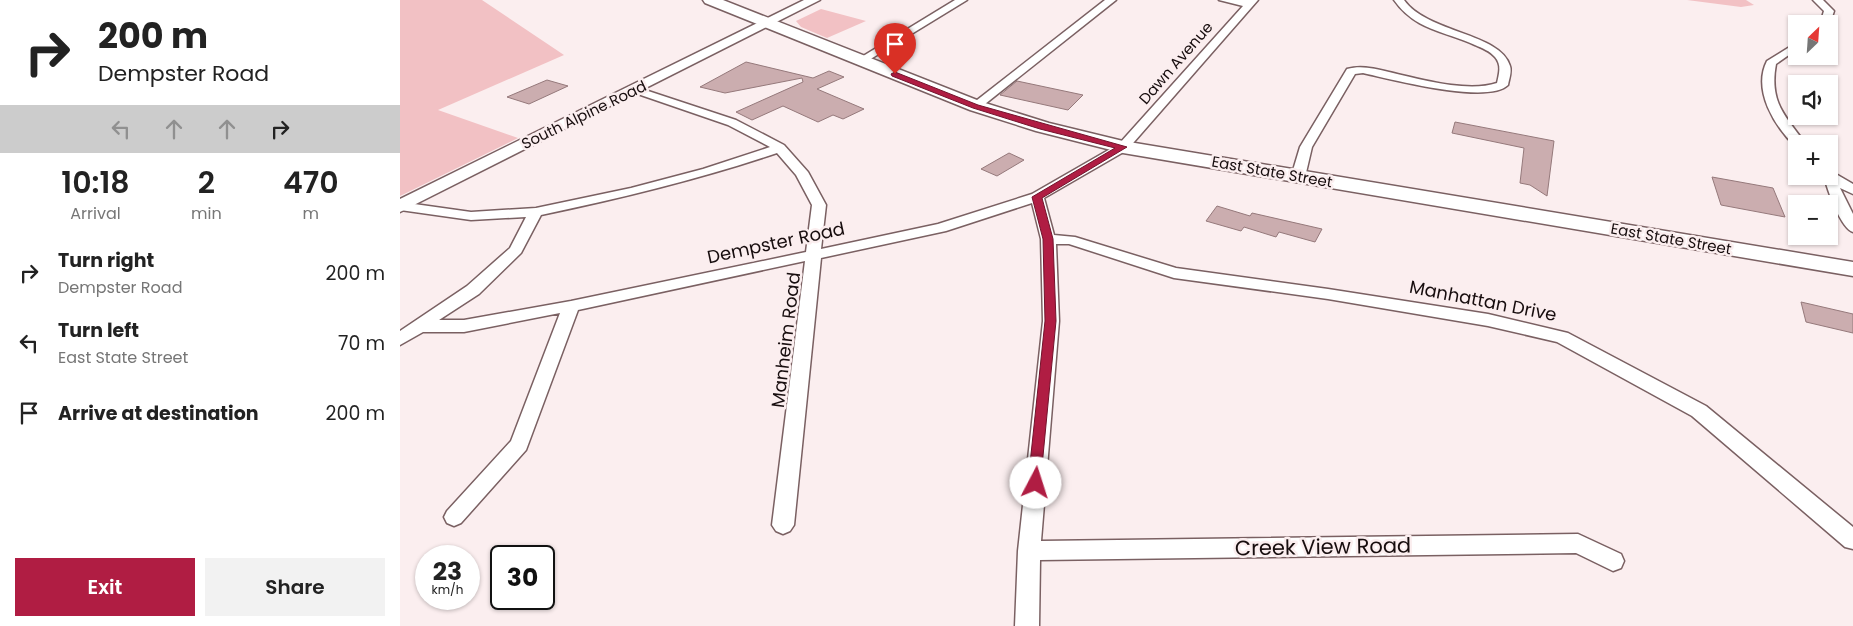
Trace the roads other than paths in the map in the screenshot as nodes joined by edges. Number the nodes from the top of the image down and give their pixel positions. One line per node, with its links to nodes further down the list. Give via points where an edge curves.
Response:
1 (710, 0): 9 (main road, East State Street)
2 (962, 0): 15 (street)
3 (1111, 0): 17 (street)
4 (1224, 0): 8 (street)
5 (1399, 0): 21 (street, via 1404,10 1430,26 1484,45 1503,59 1506,66 1502,85 1495,89 1468,90 1363,70 1351,71 1306,147)
6 (1818, 0): 10 (street)
7 (811, 1): 9 (main road, via 773,12); 11 (main road, South Alpine Road); 12 (main road, via 794,19 794,30)
8 (1251, 2): 19 (street, Dawn Avenue)
9 (737, 10): 11 (main road, East State Street); 13 (main road, via 747,24)
10 (1827, 15)
11 (768, 23): 12 (main road, East State Street); 13 (main road, South Alpine Road)
12 (799, 36): 13 (main road, via 771,32); 15 (main road, East State Street)
13 (730, 42): 16 (main road, South Alpine Road)
14 (1788, 51): 18 (street, via 1771,63 1767,84 1774,108)
15 (860, 61): 17 (main road, East State Street)
16 (636, 90): 20 (street, Manheim Road, via 728,122); 26 (main road, South Alpine Road)
17 (976, 106): 19 (main road, East State Street)
18 (1792, 135)
19 (1123, 147): 21 (main road, East State Street); 25 (street, Dempster Road)
20 (780, 148): 27 (street, via 632,192); 30 (street, Manheim Road, via 805,175 819,205)
21 (1298, 177): 31 (main road, East State Street)
22 (1838, 181): 24 (street)
23 (1833, 185): 28 (street)
24 (1853, 190)
25 (1037, 197): 29 (street); 30 (street, Dempster Road, via 941,228)
26 (400, 206): 27 (street, via 471,216)
27 (536, 212): 33 (street, via 516,250 473,290)
28 (1853, 228)
29 (1048, 239): 37 (street, Manhattan Drive, via 1070,240 1174,273 1328,294 1488,320 1562,336 1699,411); 38 (street, via 1051,321)
30 (815, 253): 32 (street, Dempster Road); 36 (street, Manheim Road)
31 (1853, 269)
32 (572, 306): 33 (street, Dempster Road, via 464,326); 35 (street, via 519,445)
33 (421, 326): 34 (street)
34 (400, 339)
35 (454, 517)
36 (783, 525)
37 (1853, 540)
38 (1029, 551): 39 (street, Creek View Road, via 1578,543); 40 (street)
39 (1613, 561)
40 (1027, 626)

